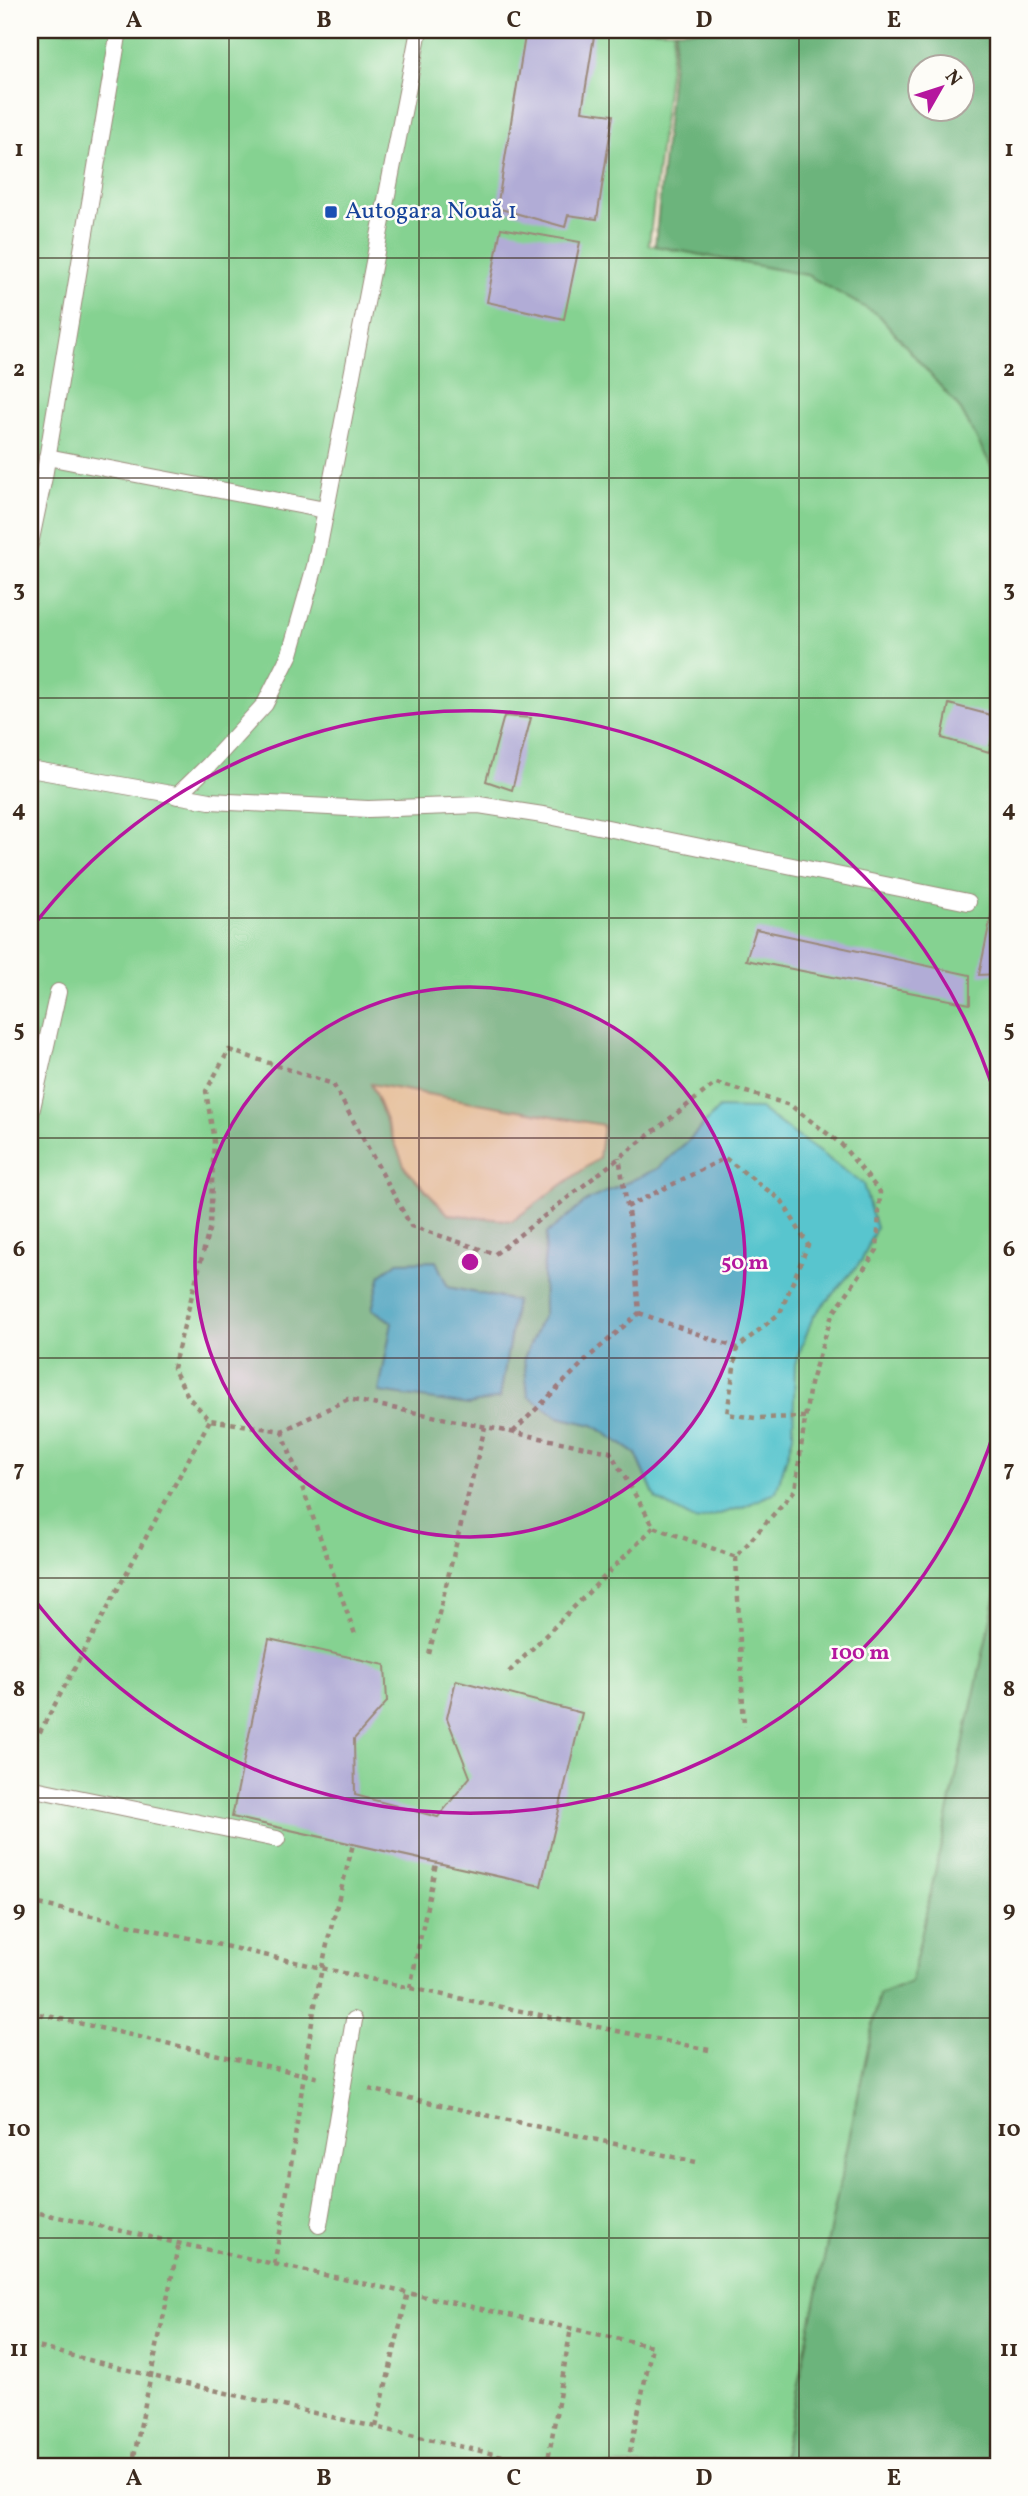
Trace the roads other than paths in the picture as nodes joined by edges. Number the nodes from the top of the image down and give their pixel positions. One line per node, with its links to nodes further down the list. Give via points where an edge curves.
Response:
1 (119, 30): 3 (lane)
2 (419, 30): 4 (lane)
3 (47, 457): 4 (lane); 5 (lane)
4 (326, 510): 7 (lane, via 290,653 265,704)
5 (30, 544)
6 (30, 769): 7 (lane)
7 (177, 796): 8 (lane, via 368,809 479,805)
8 (968, 902)
9 (58, 992): 10 (lane)
10 (30, 1117)
11 (30, 1788): 12 (lane)
12 (277, 1839)
13 (354, 2020): 14 (lane)
14 (319, 2225)

